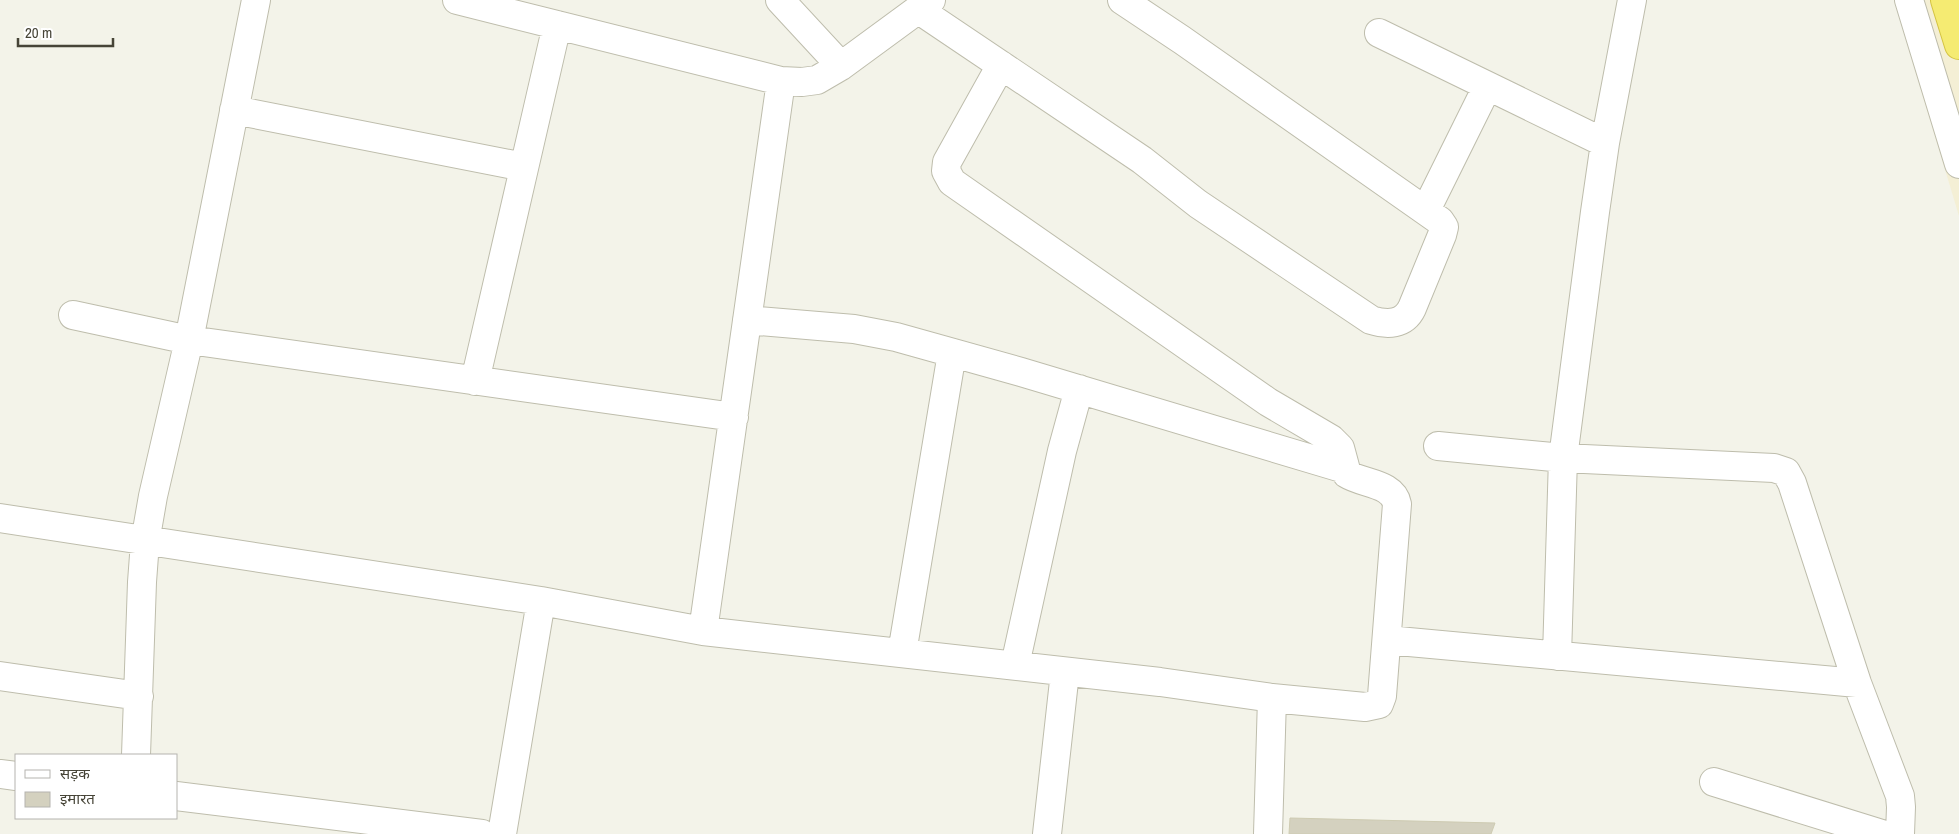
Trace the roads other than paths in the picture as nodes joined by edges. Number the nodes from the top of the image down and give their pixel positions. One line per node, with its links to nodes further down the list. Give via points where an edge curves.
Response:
1 (256, 0): 16 (street)
2 (457, 0): 9 (street)
3 (780, 0): 13 (street)
4 (1122, 0): 20 (street)
5 (1632, 0): 17 (street)
6 (1909, 0): 18 (street)
7 (1945, 0): 11 (highway)
8 (925, 5): 12 (street); 13 (street)
9 (557, 25): 14 (street); 19 (street)
10 (1379, 34): 15 (street)
11 (1959, 45)
12 (1000, 64): 20 (street, via 1142,160 1198,204 1371,320 1394,323 1406,318 1412,308 1444,227); 30 (street, via 947,162 946,171 952,182 1268,402 1332,440 1341,450)
13 (841, 66): 14 (street, via 817,80)
14 (781, 81): 22 (street)
15 (1487, 87): 17 (street); 20 (street)
16 (234, 110): 19 (street); 23 (street)
17 (1605, 143): 29 (street)
18 (1959, 164)
19 (524, 167): 25 (street)
20 (1426, 210)
21 (73, 315): 23 (street)
22 (747, 320): 24 (street, via 874,332); 27 (street)
23 (189, 340): 25 (street); 32 (street, via 153,496)
24 (952, 353): 26 (street); 36 (street)
25 (476, 381): 27 (street)
26 (1079, 389): 30 (street); 38 (street, via 1062,451)
27 (734, 417): 34 (street)
28 (1438, 446): 29 (street)
29 (1563, 458): 37 (street); 41 (street, via 1774,468 1786,472)
30 (1345, 470): 35 (street, via 1352,477 1395,495)
31 (0, 518): 32 (street)
32 (146, 542): 33 (street); 42 (street)
33 (541, 601): 34 (street); 50 (street)
34 (704, 631): 36 (street)
35 (1387, 640): 37 (street); 43 (street, via 1379,704 1365,707)
36 (902, 653): 38 (street)
37 (1557, 656): 41 (street)
38 (1015, 665): 39 (street)
39 (1066, 672): 43 (street); 51 (street)
40 (0, 676): 42 (street)
41 (1857, 683): 54 (street, via 1900,796)
42 (138, 696): 44 (street)
43 (1272, 698): 52 (street)
44 (136, 754)
45 (0, 774): 46 (street)
46 (15, 776)
47 (1714, 782): 53 (street)
48 (178, 796): 49 (street)
49 (482, 834)
50 (502, 834)
51 (1047, 834)
52 (1268, 834)
53 (1882, 834)
54 (1900, 834)

